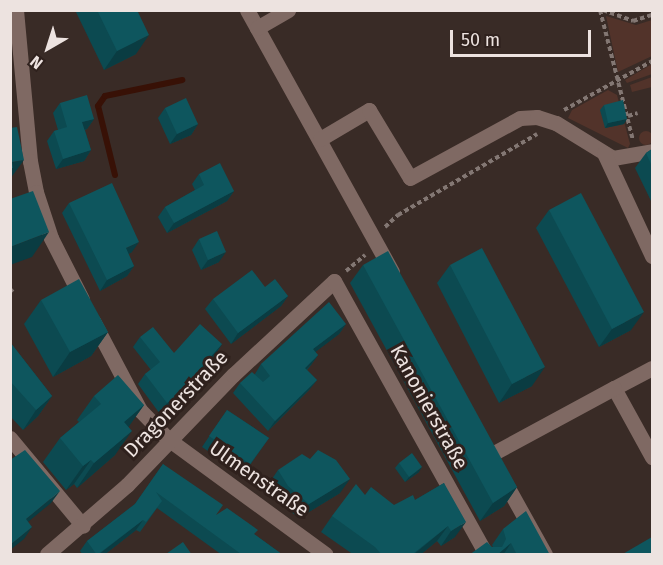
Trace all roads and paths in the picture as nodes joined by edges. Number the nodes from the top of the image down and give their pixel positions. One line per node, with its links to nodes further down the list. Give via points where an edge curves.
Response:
1 (16, 10): 24 (street, Ulmenstraße, via 30,161 42,215 140,410)
2 (247, 10): 6 (street)
3 (288, 10): 6 (street)
4 (601, 10): 5 (path, via 633,21); 8 (path)
5 (652, 15)
6 (257, 28): 12 (street)
7 (652, 61): 8 (path)
8 (616, 80): 10 (path); 11 (path, via 563,111)
9 (638, 113): 10 (path)
10 (628, 116): 15 (path)
11 (556, 123): 12 (street, via 537,117 520,118 410,178 369,110); 14 (street); 16 (path, via 398,215)
12 (320, 139): 16 (street)
13 (652, 151): 15 (street)
14 (604, 153): 15 (street, via 612,158); 17 (street)
15 (636, 154)
16 (375, 238): 18 (path, via 364,257); 19 (street)
17 (652, 256)
18 (334, 281): 24 (street, Dragonerstraße); 29 (street, Kanonierstraße)
19 (398, 283)
20 (652, 368): 21 (street)
21 (614, 388): 23 (street); 30 (street, via 487,450)
22 (10, 438): 26 (street)
23 (648, 439): 25 (street)
24 (168, 440): 26 (street, Dragonerstraße); 28 (street, Ulmenstraße)
25 (652, 457)
26 (83, 526): 27 (street, Dragonerstraße)
27 (46, 555)
28 (325, 555)
29 (486, 555)
30 (545, 555)

